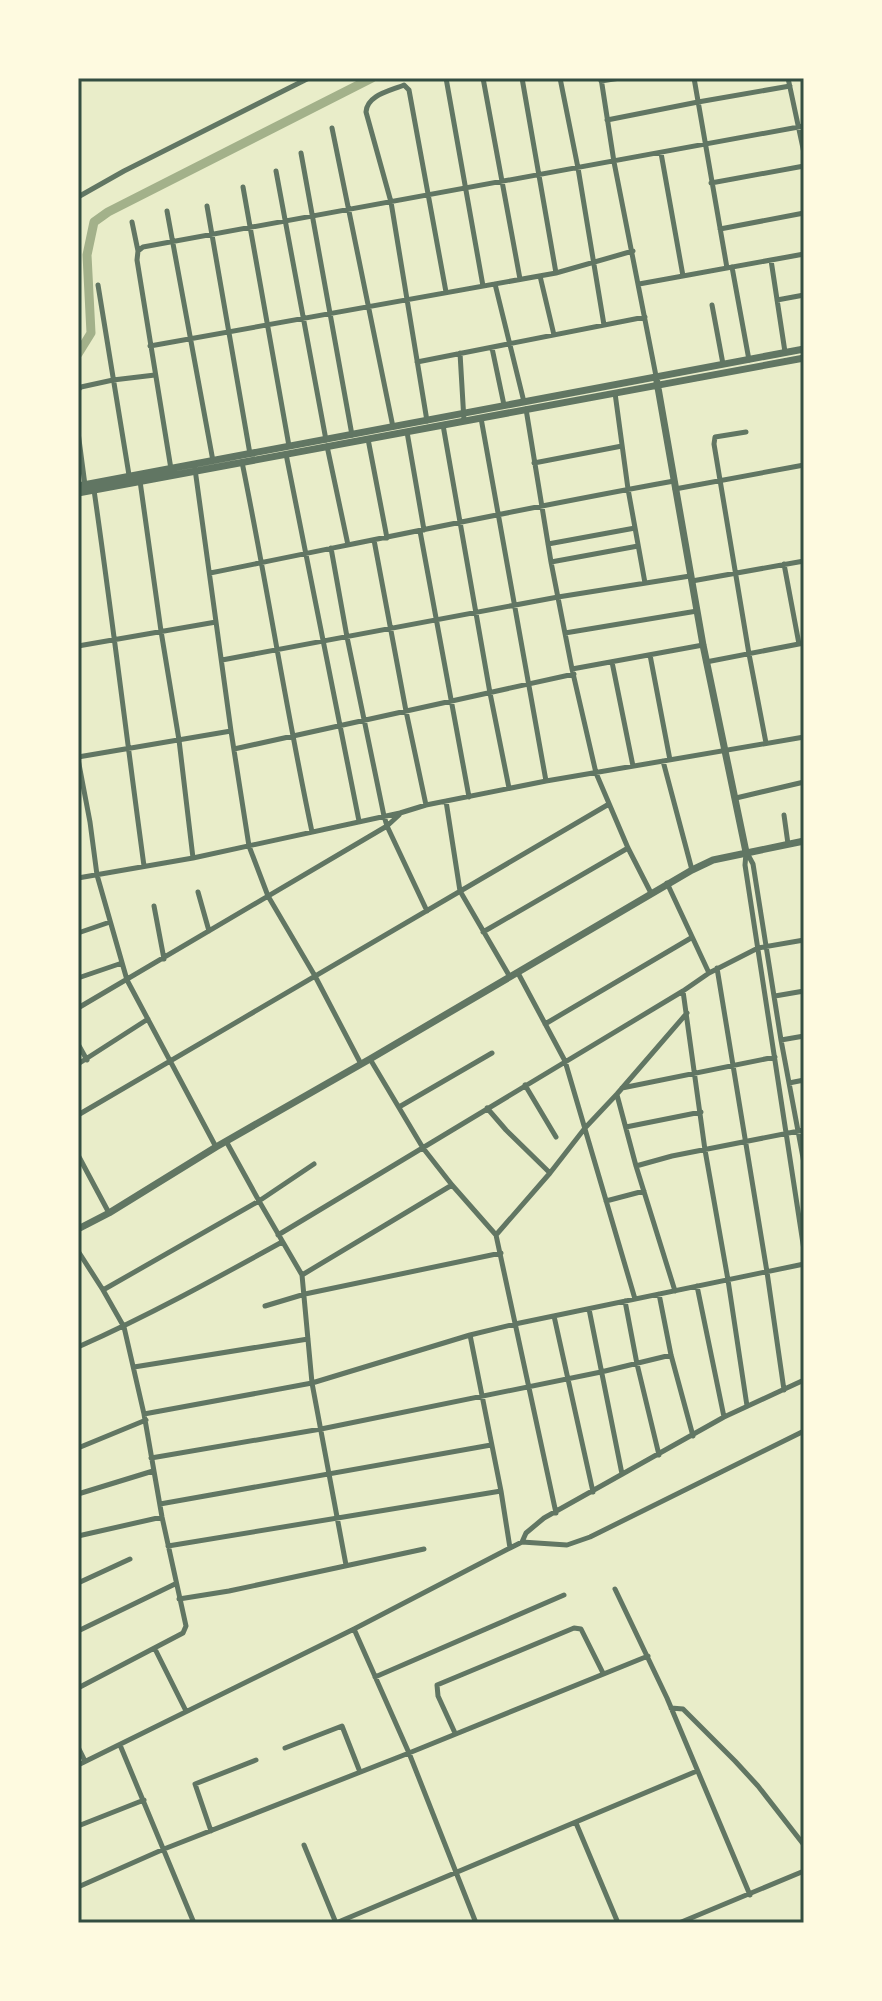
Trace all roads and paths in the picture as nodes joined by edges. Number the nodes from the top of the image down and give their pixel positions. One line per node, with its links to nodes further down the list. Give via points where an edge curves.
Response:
1 (309, 78): 29 (street)
2 (446, 78): 27 (street)
3 (483, 78): 24 (street)
4 (522, 78): 23 (street)
5 (560, 78): 21 (street)
6 (620, 78): 9 (street)
7 (694, 78): 11 (street)
8 (788, 78): 10 (street)
9 (601, 80): 12 (street)
10 (790, 86): 11 (street); 13 (street)
11 (698, 102): 12 (street); 15 (street)
12 (607, 120): 19 (street)
13 (802, 126): 15 (street); 18 (street)
14 (332, 128): 32 (street)
15 (705, 145): 17 (street); 25 (street)
16 (301, 153): 35 (street)
17 (661, 153): 19 (street); 50 (street)
18 (804, 153)
19 (614, 162): 21 (street); 43 (street)
20 (804, 166): 25 (street)
21 (578, 168): 23 (street); 46 (street)
22 (276, 171): 36 (street)
23 (539, 176): 24 (street); 48 (street)
24 (502, 182): 27 (street); 51 (street)
25 (711, 183): 39 (street)
26 (243, 187): 38 (street)
27 (465, 189): 28 (street); 55 (street)
28 (428, 195): 30 (street); 30 (street, via 404,85 366,106); 56 (street)
29 (78, 197)
30 (391, 202): 32 (street); 58 (street)
31 (207, 206): 40 (street)
32 (349, 209): 35 (street); 61 (street)
33 (167, 211): 41 (street)
34 (804, 213): 39 (street)
35 (312, 216): 36 (street); 62 (street)
36 (285, 221): 38 (street); 64 (street)
37 (132, 222): 42 (street)
38 (250, 227): 40 (street); 65 (street)
39 (720, 229): 47 (street)
40 (212, 234): 41 (street); 67 (street)
41 (172, 241): 42 (street); 69 (street)
42 (138, 251): 71 (street)
43 (633, 251): 46 (street); 53 (street)
44 (804, 254): 45 (street)
45 (771, 260): 47 (street); 59 (street)
46 (593, 262): 48 (street); 66 (street)
47 (730, 267): 50 (street); 77 (street)
48 (556, 273): 49 (street)
49 (540, 276): 51 (street); 68 (street)
50 (683, 276): 53 (street)
51 (520, 279): 52 (street)
52 (495, 284): 55 (street); 70 (street)
53 (639, 284): 63 (street)
54 (98, 285): 81 (street)
55 (483, 286): 56 (street)
56 (446, 292): 58 (street)
57 (804, 295): 59 (street)
58 (407, 299): 61 (street); 78 (street)
59 (777, 300): 74 (street)
60 (712, 305): 79 (street)
61 (369, 306): 62 (street); 91 (street)
62 (330, 313): 64 (street); 95 (street)
63 (645, 317): 66 (street); 82 (street)
64 (303, 318): 65 (street); 97 (street)
65 (268, 324): 67 (street); 99 (street)
66 (604, 325): 68 (street)
67 (229, 331): 69 (street); 100 (street)
68 (554, 335): 70 (street)
69 (190, 338): 71 (street); 101 (street)
70 (510, 343): 72 (street); 86 (street)
71 (150, 346): 80 (street)
72 (492, 348): 75 (street); 85 (street)
73 (804, 349): 74 (street)
74 (785, 352): 77 (street)
75 (460, 353): 78 (street); 87 (street)
76 (804, 358): 82 (street)
77 (749, 360): 79 (street)
78 (417, 362): 89 (street)
79 (723, 364): 82 (street)
80 (155, 375): 81 (street); 106 (street)
81 (113, 380): 83 (street); 107 (street)
82 (657, 381): 84 (street); 86 (street); 110 (street)
83 (78, 390)
84 (615, 393): 86 (street); 98 (street)
85 (504, 405): 86 (street); 87 (street)
86 (525, 406): 88 (street); 103 (street)
87 (464, 417): 88 (street); 89 (street); 90 (street)
88 (481, 418): 116 (street)
89 (427, 421): 91 (street)
90 (443, 425): 93 (street); 117 (street)
91 (393, 427): 95 (street)
92 (78, 432): 111 (street)
93 (407, 432): 96 (street); 119 (street)
94 (746, 432): 109 (street, via 715,437)
95 (352, 435): 97 (street)
96 (368, 439): 97 (street); 120 (street)
97 (326, 443): 99 (street); 123 (street)
98 (622, 446): 103 (street); 112 (street)
99 (288, 450): 100 (street); 102 (street); 126 (street)
100 (250, 454): 101 (street)
101 (213, 461): 105 (street)
102 (242, 462): 105 (street); 128 (street)
103 (534, 463): 115 (street)
104 (804, 465): 109 (street)
105 (195, 467): 106 (street); 131 (street)
106 (171, 472): 107 (street); 108 (street)
107 (129, 475): 111 (street)
108 (140, 480): 113 (street); 142 (street)
109 (719, 480): 110 (street); 132 (street)
110 (675, 485): 112 (street); 133 (street)
111 (81, 486)
112 (628, 489): 115 (street); 118 (street)
113 (94, 490): 114 (street); 145 (street)
114 (78, 493)
115 (541, 506): 116 (street); 122 (street)
116 (498, 514): 117 (street); 136 (street)
117 (461, 521): 119 (street); 138 (street)
118 (635, 528): 122 (street); 124 (street)
119 (422, 531): 120 (street); 139 (street)
120 (387, 538): 121 (street)
121 (374, 540): 123 (street); 141 (street)
122 (548, 544): 129 (street)
123 (348, 545): 125 (street)
124 (638, 546): 129 (street); 134 (street)
125 (331, 548): 126 (street); 144 (street)
126 (307, 553): 128 (street); 146 (street)
127 (804, 561): 130 (street)
128 (263, 562): 131 (street); 150 (street)
129 (551, 562): 135 (street)
130 (784, 564): 132 (street); 147 (street)
131 (210, 573): 140 (street)
132 (735, 573): 133 (street); 151 (street)
133 (692, 578): 134 (street); 137 (street)
134 (645, 583): 135 (street)
135 (558, 597): 136 (street); 143 (street)
136 (514, 605): 138 (street); 157 (street)
137 (697, 611): 143 (street); 148 (street)
138 (476, 612): 139 (street); 158 (street)
139 (435, 620): 141 (street); 159 (street)
140 (216, 622): 142 (street); 153 (street)
141 (390, 628): 144 (street); 160 (street)
142 (161, 631): 145 (street); 166 (street)
143 (565, 633): 156 (street)
144 (347, 637): 146 (street); 161 (street)
145 (115, 639): 149 (street); 168 (street)
146 (323, 641): 150 (street); 162 (street)
147 (802, 644): 151 (street)
148 (703, 645): 152 (street); 155 (street)
149 (78, 646)
150 (277, 650): 153 (street); 164 (street)
151 (749, 654): 155 (street); 167 (street)
152 (650, 655): 154 (street); 172 (street)
153 (222, 660): 163 (street)
154 (612, 662): 156 (street); 173 (street)
155 (706, 662): 170 (street)
156 (573, 672): 157 (street); 174 (street)
157 (528, 684): 158 (street); 175 (street)
158 (490, 693): 159 (street); 177 (street)
159 (451, 701): 160 (street); 178 (street)
160 (406, 711): 161 (street); 182 (street)
161 (365, 720): 162 (street); 185 (street)
162 (340, 726): 164 (street); 186 (street)
163 (231, 731): 166 (street); 169 (street)
164 (292, 736): 169 (street); 188 (street)
165 (804, 737): 167 (street)
166 (179, 740): 168 (street); 194 (street)
167 (766, 743): 170 (street)
168 (128, 748): 171 (street); 195 (street)
169 (234, 749): 191 (street)
170 (725, 750): 172 (street); 179 (street)
171 (78, 758): 197 (street)
172 (666, 760): 173 (street); 196 (street)
173 (633, 766): 174 (street)
174 (596, 773): 175 (street); 181 (street)
175 (546, 781): 177 (street)
176 (804, 782): 179 (street)
177 (509, 788): 178 (street)
178 (469, 797): 180 (street)
179 (736, 798): 193 (street)
180 (446, 801): 182 (street); 200 (street)
181 (609, 804): 192 (street); 200 (street)
182 (426, 805): 183 (street)
183 (400, 813): 185 (street); 187 (street)
184 (784, 815): 190 (street)
185 (384, 816): 186 (street); 187 (street)
186 (359, 821): 188 (street)
187 (387, 826): 203 (street); 205 (street)
188 (312, 832): 191 (street)
189 (804, 841): 190 (street)
190 (788, 844): 193 (street)
191 (249, 846): 194 (street); 203 (street)
192 (628, 848): 202 (street); 208 (street)
193 (746, 852): 196 (street); 212 (street, via 753,864); 213 (street)
194 (193, 858): 195 (street)
195 (144, 866): 197 (street)
196 (692, 870): 199 (street)
197 (97, 875): 198 (street); 206 (street)
198 (78, 878)
199 (667, 883): 202 (street); 210 (street)
200 (460, 891): 205 (street); 208 (street)
201 (198, 892): 207 (street)
202 (651, 893): 218 (street)
203 (268, 896): 207 (street); 219 (street)
204 (154, 906): 214 (street)
205 (427, 911): 219 (street)
206 (110, 922): 209 (street); 215 (street)
207 (209, 931): 214 (street)
208 (483, 932): 218 (street)
209 (78, 933)
210 (691, 938): 217 (street); 228 (street)
211 (804, 940): 212 (street)
212 (765, 946): 213 (street); 224 (street)
213 (758, 948): 216 (street); 233 (street)
214 (164, 959): 221 (street)
215 (122, 963): 220 (street); 221 (street)
216 (717, 968): 217 (street); 240 (street)
217 (709, 973): 222 (street)
218 (514, 975): 228 (street); 234 (street)
219 (315, 976): 237 (street); 239 (street)
220 (78, 978)
221 (127, 980): 225 (street); 227 (street)
222 (683, 991): 226 (street); 236 (street)
223 (804, 991): 224 (street)
224 (775, 996): 230 (street)
225 (78, 1008)
226 (687, 1013): 241 (street); 245 (street)
227 (148, 1019): 235 (street); 237 (street)
228 (545, 1024): 236 (street)
229 (804, 1036): 230 (street)
230 (781, 1040): 243 (street)
231 (78, 1044): 235 (street)
232 (492, 1053): 247 (street)
233 (775, 1057): 240 (street); 254 (street)
234 (370, 1059): 239 (street); 247 (street)
235 (87, 1060): 238 (street)
236 (565, 1061): 244 (street); 252 (street)
237 (170, 1063): 250 (street); 258 (street)
238 (78, 1064)
239 (361, 1064): 256 (street)
240 (733, 1065): 241 (street); 257 (street)
241 (696, 1074): 245 (street); 249 (street)
242 (804, 1080): 243 (street)
243 (789, 1083): 253 (street)
244 (525, 1085): 248 (street); 255 (street)
245 (621, 1088): 246 (street)
246 (617, 1094): 251 (street); 252 (street)
247 (399, 1107): 259 (street)
248 (487, 1108): 259 (street); 265 (street)
249 (701, 1112): 251 (street); 260 (street)
250 (78, 1115)
251 (626, 1127): 264 (street)
252 (585, 1128): 265 (street); 269 (street)
253 (802, 1130): 254 (street); 262 (street)
254 (786, 1134): 257 (street); 275 (street)
255 (556, 1137)
256 (226, 1141): 258 (street); 268 (street)
257 (745, 1141): 260 (street); 279 (street)
258 (216, 1147): 270 (street)
259 (423, 1148): 266 (street); 272 (street)
260 (705, 1150): 264 (street); 281 (street)
261 (78, 1155): 270 (street)
262 (804, 1163)
263 (314, 1164): 268 (street)
264 (636, 1166): 267 (street)
265 (550, 1173): 273 (street)
266 (452, 1185): 273 (street); 280 (street)
267 (644, 1191): 269 (street); 284 (street)
268 (259, 1201): 272 (street); 283 (street)
269 (606, 1201): 287 (street)
270 (109, 1213): 271 (street)
271 (78, 1229)
272 (278, 1235): 274 (street)
273 (496, 1235): 277 (street)
274 (282, 1242): 280 (street); 293 (street)
275 (804, 1250)
276 (78, 1251): 283 (street)
277 (501, 1253): 285 (street); 292 (street)
278 (804, 1264): 279 (street)
279 (767, 1272): 281 (street); 305 (street)
280 (302, 1275): 285 (street)
281 (728, 1280): 282 (street); 307 (street)
282 (697, 1286): 284 (street); 309 (street)
283 (103, 1290): 293 (street)
284 (675, 1291): 286 (street)
285 (305, 1294): 289 (street); 295 (street)
286 (659, 1294): 287 (street); 297 (street)
287 (635, 1299): 288 (street)
288 (625, 1301): 290 (street); 298 (street)
289 (265, 1306)
290 (589, 1309): 291 (street); 300 (street)
291 (554, 1316): 292 (street); 301 (street)
292 (515, 1324): 294 (street); 304 (street)
293 (124, 1327): 296 (street); 299 (street)
294 (470, 1335): 303 (street); 306 (street)
295 (308, 1339): 299 (street); 303 (street)
296 (78, 1347)
297 (671, 1355): 298 (street); 312 (street)
298 (637, 1364): 300 (street); 315 (street)
299 (134, 1367): 308 (street)
300 (601, 1372): 301 (street); 319 (street)
301 (567, 1379): 304 (street); 321 (street)
302 (804, 1380): 305 (street)
303 (312, 1383): 308 (street); 310 (street)
304 (528, 1386): 306 (street); 324 (street)
305 (784, 1390): 307 (street)
306 (481, 1396): 310 (street); 313 (street)
307 (747, 1406): 309 (street)
308 (145, 1417): 314 (street); 316 (street)
309 (724, 1417): 312 (street)
310 (321, 1429): 316 (street); 318 (street)
311 (804, 1431): 328 (street, via 590,1537 567,1545)
312 (693, 1436): 315 (street)
313 (491, 1445): 318 (street); 320 (street)
314 (78, 1448)
315 (659, 1455): 319 (street)
316 (151, 1458): 317 (street)
317 (153, 1471): 322 (street); 323 (street)
318 (328, 1474): 323 (street); 326 (street)
319 (622, 1474): 321 (street)
320 (501, 1491): 326 (street); 330 (street)
321 (593, 1492): 324 (street)
322 (78, 1494)
323 (160, 1504): 325 (street)
324 (556, 1513): 328 (street, via 526,1533)
325 (162, 1517): 327 (street); 329 (street)
326 (337, 1519): 329 (street); 333 (street)
327 (78, 1536)
328 (522, 1542): 330 (street)
329 (168, 1546): 335 (street)
330 (510, 1548): 339 (street)
331 (424, 1549): 333 (street)
332 (130, 1559): 334 (street)
333 (346, 1565): 338 (street)
334 (78, 1583)
335 (175, 1584): 338 (street); 340 (street)
336 (615, 1589): 342 (street)
337 (564, 1595): 344 (street)
338 (179, 1599): 341 (street, via 185,1632)
339 (354, 1629): 344 (street); 347 (street)
340 (78, 1631)
341 (155, 1649): 345 (street); 347 (street)
342 (648, 1656): 343 (street); 346 (street)
343 (603, 1673): 348 (street); 348 (street, via 581,1629 574,1628 437,1685)
344 (375, 1677): 352 (street)
345 (78, 1688)
346 (671, 1708): 356 (street); 363 (street, via 683,1709 735,1761)
347 (186, 1711): 349 (street)
348 (455, 1733): 352 (street)
349 (120, 1745): 354 (street); 358 (street)
350 (78, 1747): 354 (street)
351 (285, 1748): 357 (street, via 342,1726)
352 (409, 1753): 357 (street); 366 (street)
353 (256, 1760): 361 (street, via 195,1784)
354 (85, 1761): 355 (street)
355 (78, 1765)
356 (697, 1771): 359 (street); 368 (street)
357 (360, 1772): 361 (street)
358 (144, 1800): 360 (street); 364 (street)
359 (576, 1823): 366 (street); 371 (street)
360 (78, 1826)
361 (211, 1831): 364 (street)
362 (304, 1845): 366 (street, via 336,1923)
363 (804, 1845)
364 (164, 1849): 367 (street); 369 (street)
365 (804, 1871): 368 (street)
366 (456, 1873): 370 (street)
367 (78, 1887)
368 (750, 1895): 372 (street)
369 (194, 1923)
370 (476, 1923)
371 (618, 1923)
372 (679, 1923)

